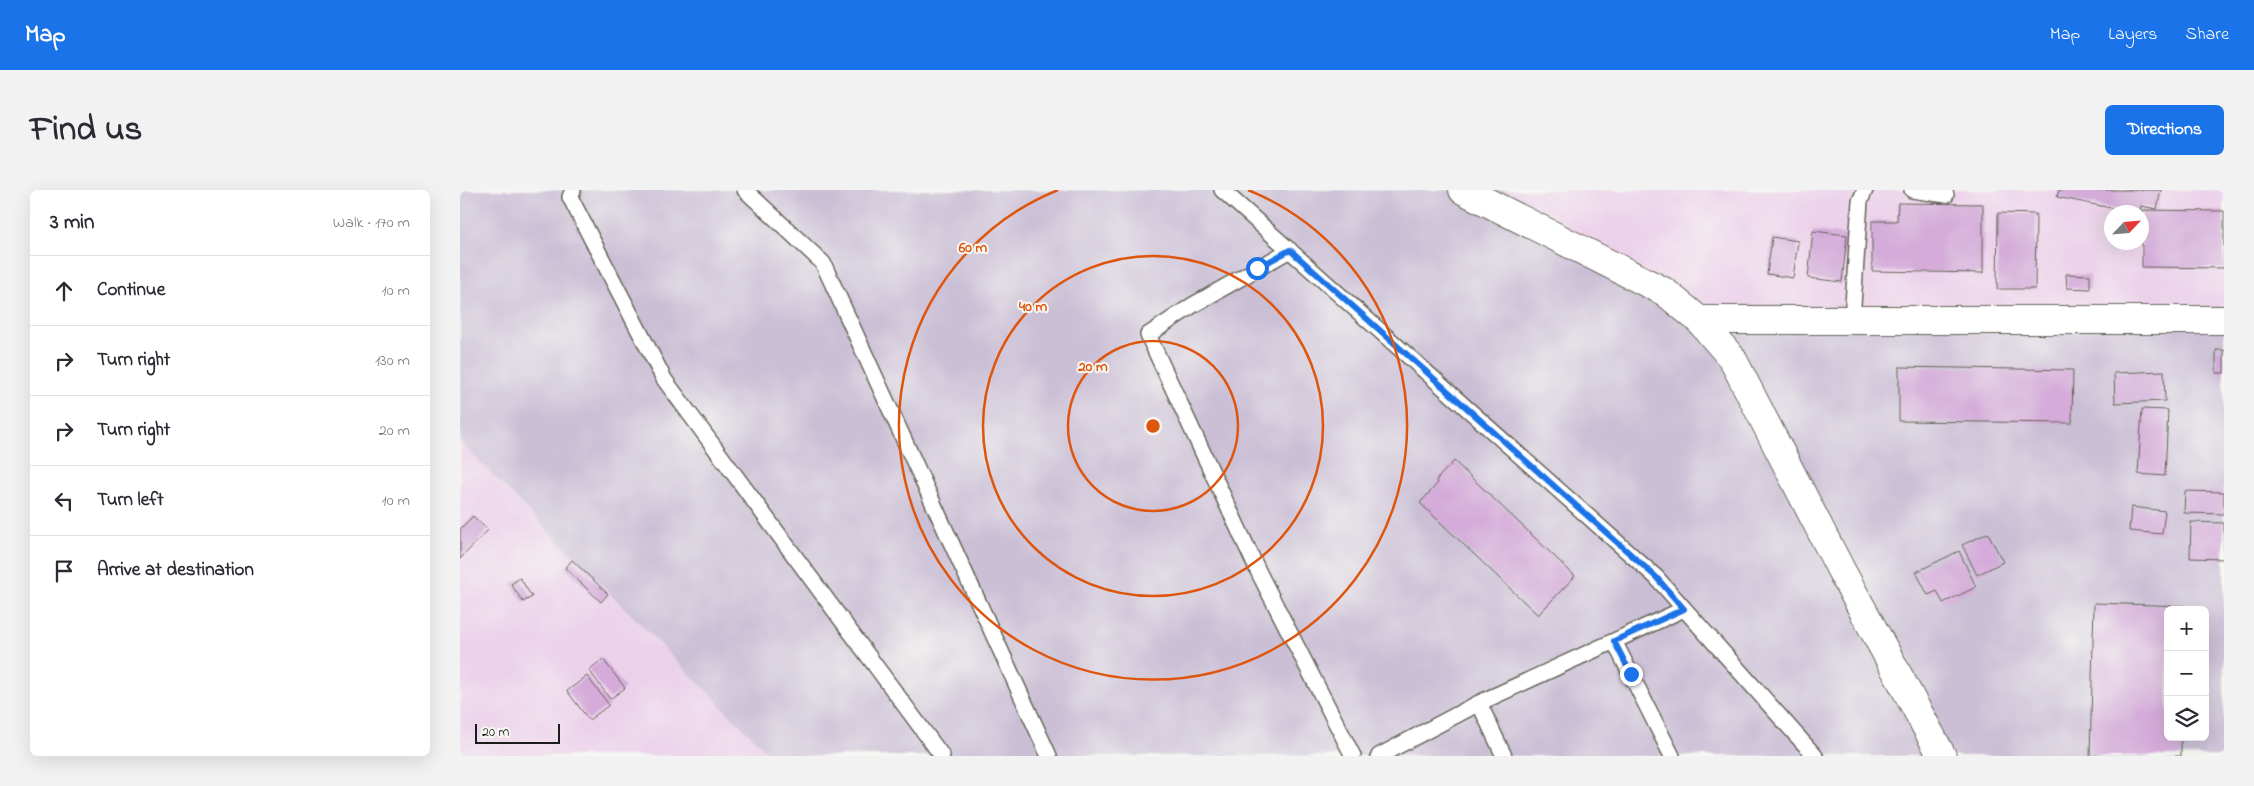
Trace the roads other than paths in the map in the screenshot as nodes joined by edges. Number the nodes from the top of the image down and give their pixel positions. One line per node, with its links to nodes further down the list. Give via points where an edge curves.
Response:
1 (573, 190): 15 (lane, via 570,197 664,379)
2 (745, 190): 16 (lane, via 823,263)
3 (1222, 190): 8 (lane)
4 (1463, 190): 9 (main road, via 1666,292)
5 (1865, 190): 10 (lane, via 1860,201)
6 (1912, 190): 7 (lane)
7 (1946, 195)
8 (1290, 250): 12 (lane, via 1656,577); 17 (lane, via 1193,305 1148,335 1259,573)
9 (1699, 320): 10 (main road); 22 (main road, via 1732,358 1841,570)
10 (1852, 320): 11 (main road)
11 (2224, 320)
12 (1684, 609): 13 (lane); 21 (lane)
13 (1614, 641): 14 (lane); 20 (lane)
14 (1479, 703): 18 (lane); 19 (lane)
15 (942, 756)
16 (1049, 756)
17 (1353, 756)
18 (1379, 756)
19 (1504, 756)
20 (1672, 756)
21 (1816, 756)
22 (1942, 756)

